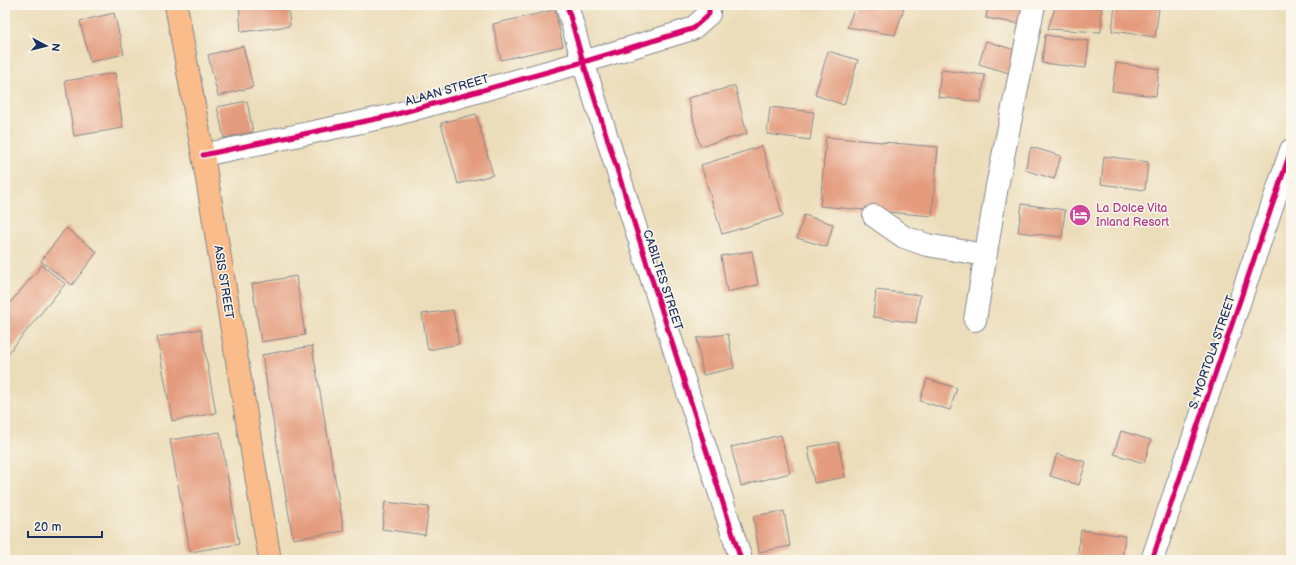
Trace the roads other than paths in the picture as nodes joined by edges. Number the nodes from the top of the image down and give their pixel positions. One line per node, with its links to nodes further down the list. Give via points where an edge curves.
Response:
1 (176, 5): 7 (main road, ASIS STREET)
2 (567, 5): 5 (street, CABILTES STREET)
3 (709, 5): 5 (street, ALAAN STREET, via 708,14 692,29)
4 (1034, 5): 9 (street)
5 (583, 62): 7 (street, ALAAN STREET, via 390,116); 12 (street, CABILTES STREET)
6 (1291, 150): 13 (street, S. MORTOLA STREET)
7 (203, 155): 11 (main road, ASIS STREET)
8 (874, 216): 9 (street, via 904,237 927,245)
9 (985, 255): 10 (street)
10 (975, 320)
11 (270, 560)
12 (741, 560)
13 (1152, 560)

